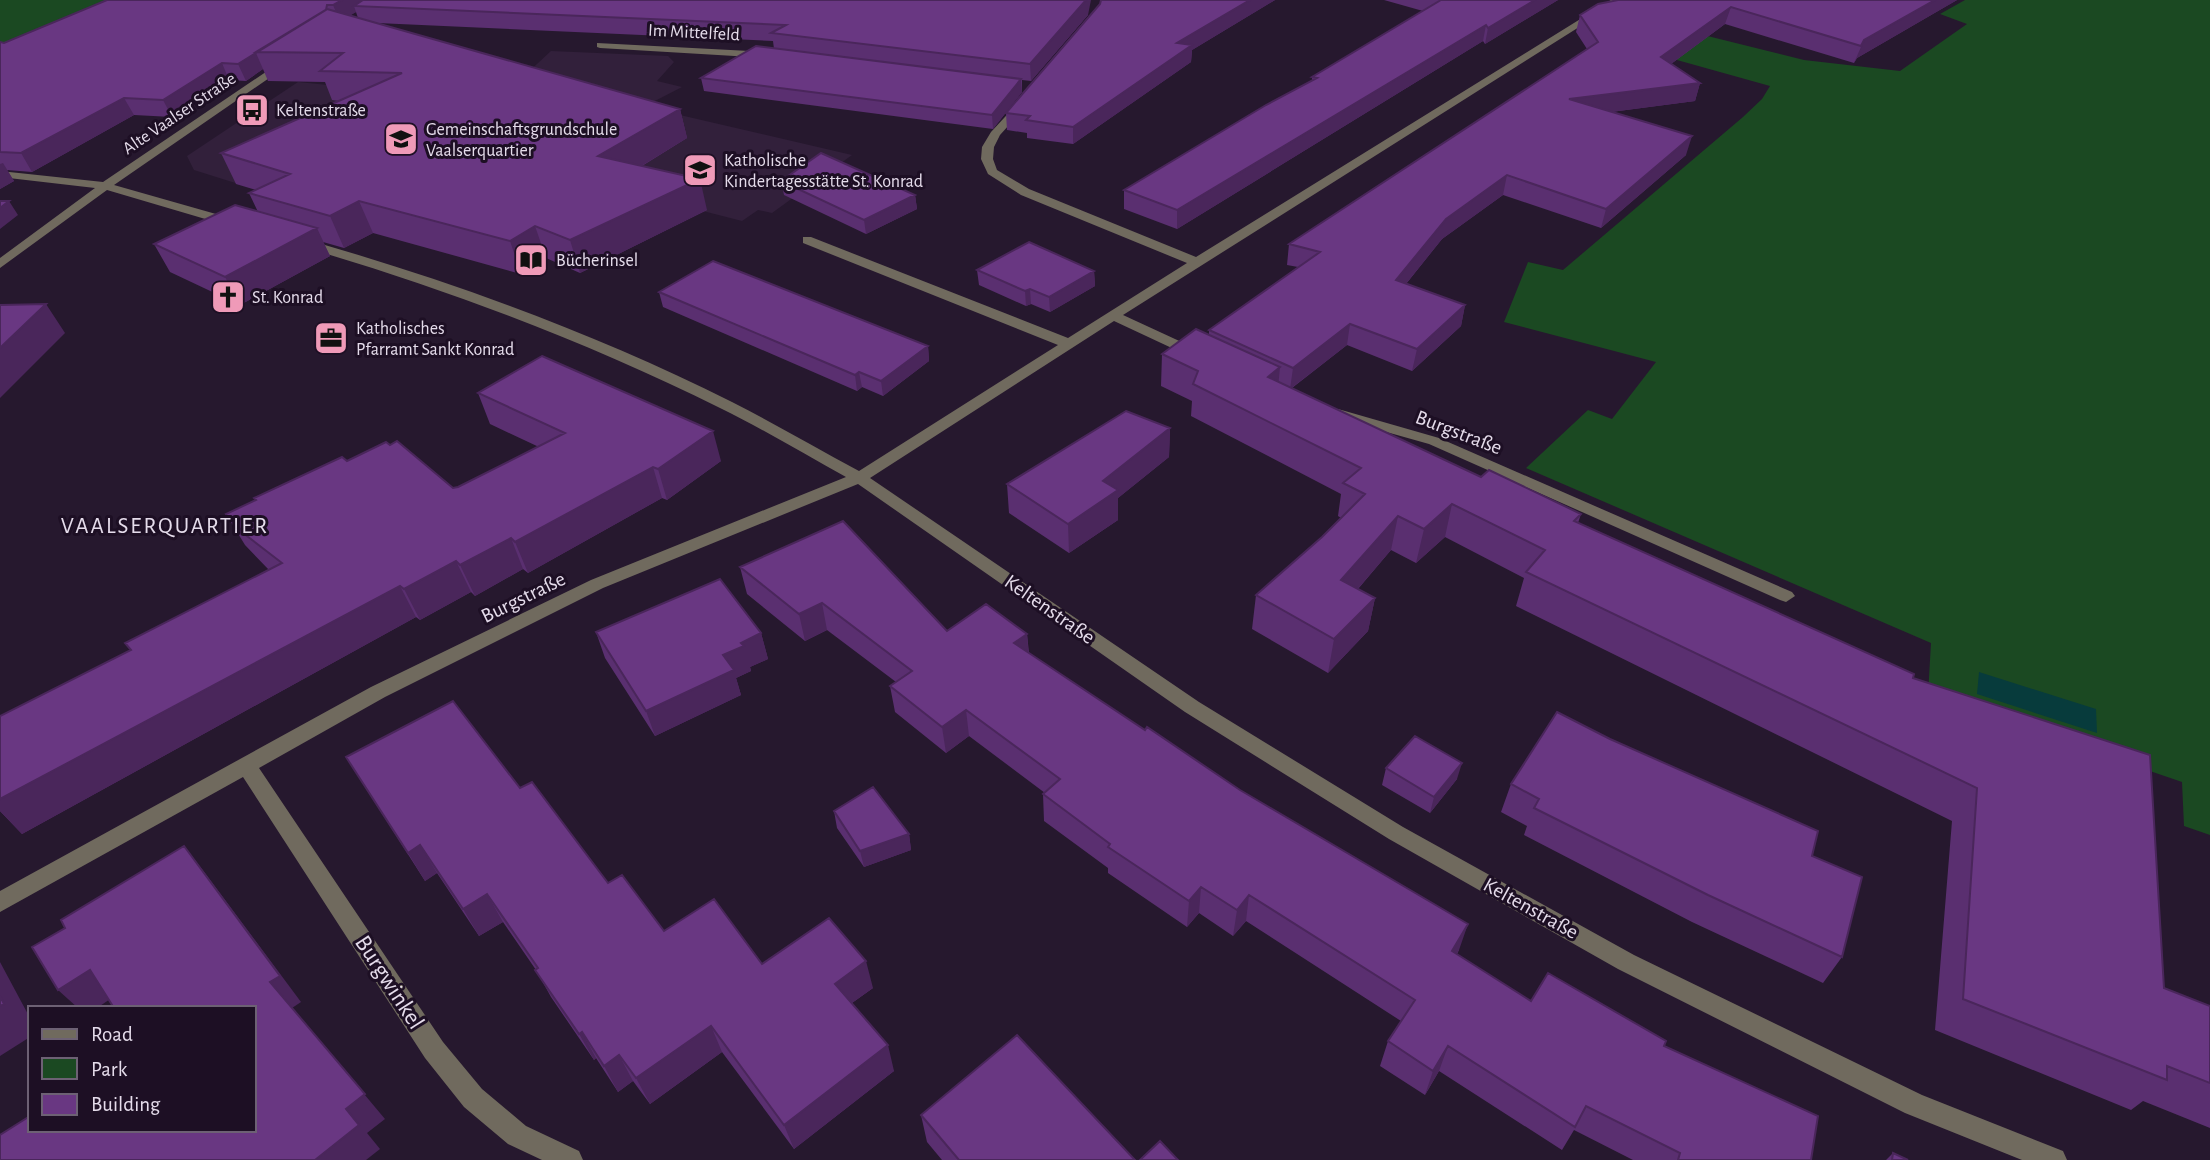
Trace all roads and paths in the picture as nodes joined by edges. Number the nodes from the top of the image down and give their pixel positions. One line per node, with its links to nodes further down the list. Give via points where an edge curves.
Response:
1 (1617, 0): 11 (street, Burgstraße)
2 (600, 46): 4 (street, Im Mittelfeld)
3 (296, 56): 7 (street, Alte Vaalser Straße)
4 (779, 56)
5 (1030, 96): 11 (street, via 988,147 992,172 1026,192)
6 (0, 174): 7 (street)
7 (103, 186): 8 (street); 12 (street, Alte Vaalser Straße)
8 (248, 227)
9 (288, 238): 17 (street, Keltenstraße, via 488,302 584,341 726,405)
10 (807, 240): 14 (street)
11 (1197, 262): 13 (street, Burgstraße)
12 (0, 264)
13 (1114, 316): 14 (street, Burgstraße); 15 (street)
14 (1069, 344): 17 (street, Burgstraße)
15 (1210, 360)
16 (1320, 409): 18 (street, Burgstraße, via 1434,441)
17 (859, 478): 19 (street, Burgstraße, via 597,584 378,692); 22 (street, Keltenstraße, via 1192,707 1396,833 1626,962 1914,1104)
18 (1786, 596)
19 (247, 766): 20 (street, Burgstraße); 21 (street, Burgwinkel, via 434,1050 473,1098 517,1135)
20 (0, 902)
21 (570, 1160)
22 (2054, 1160)

